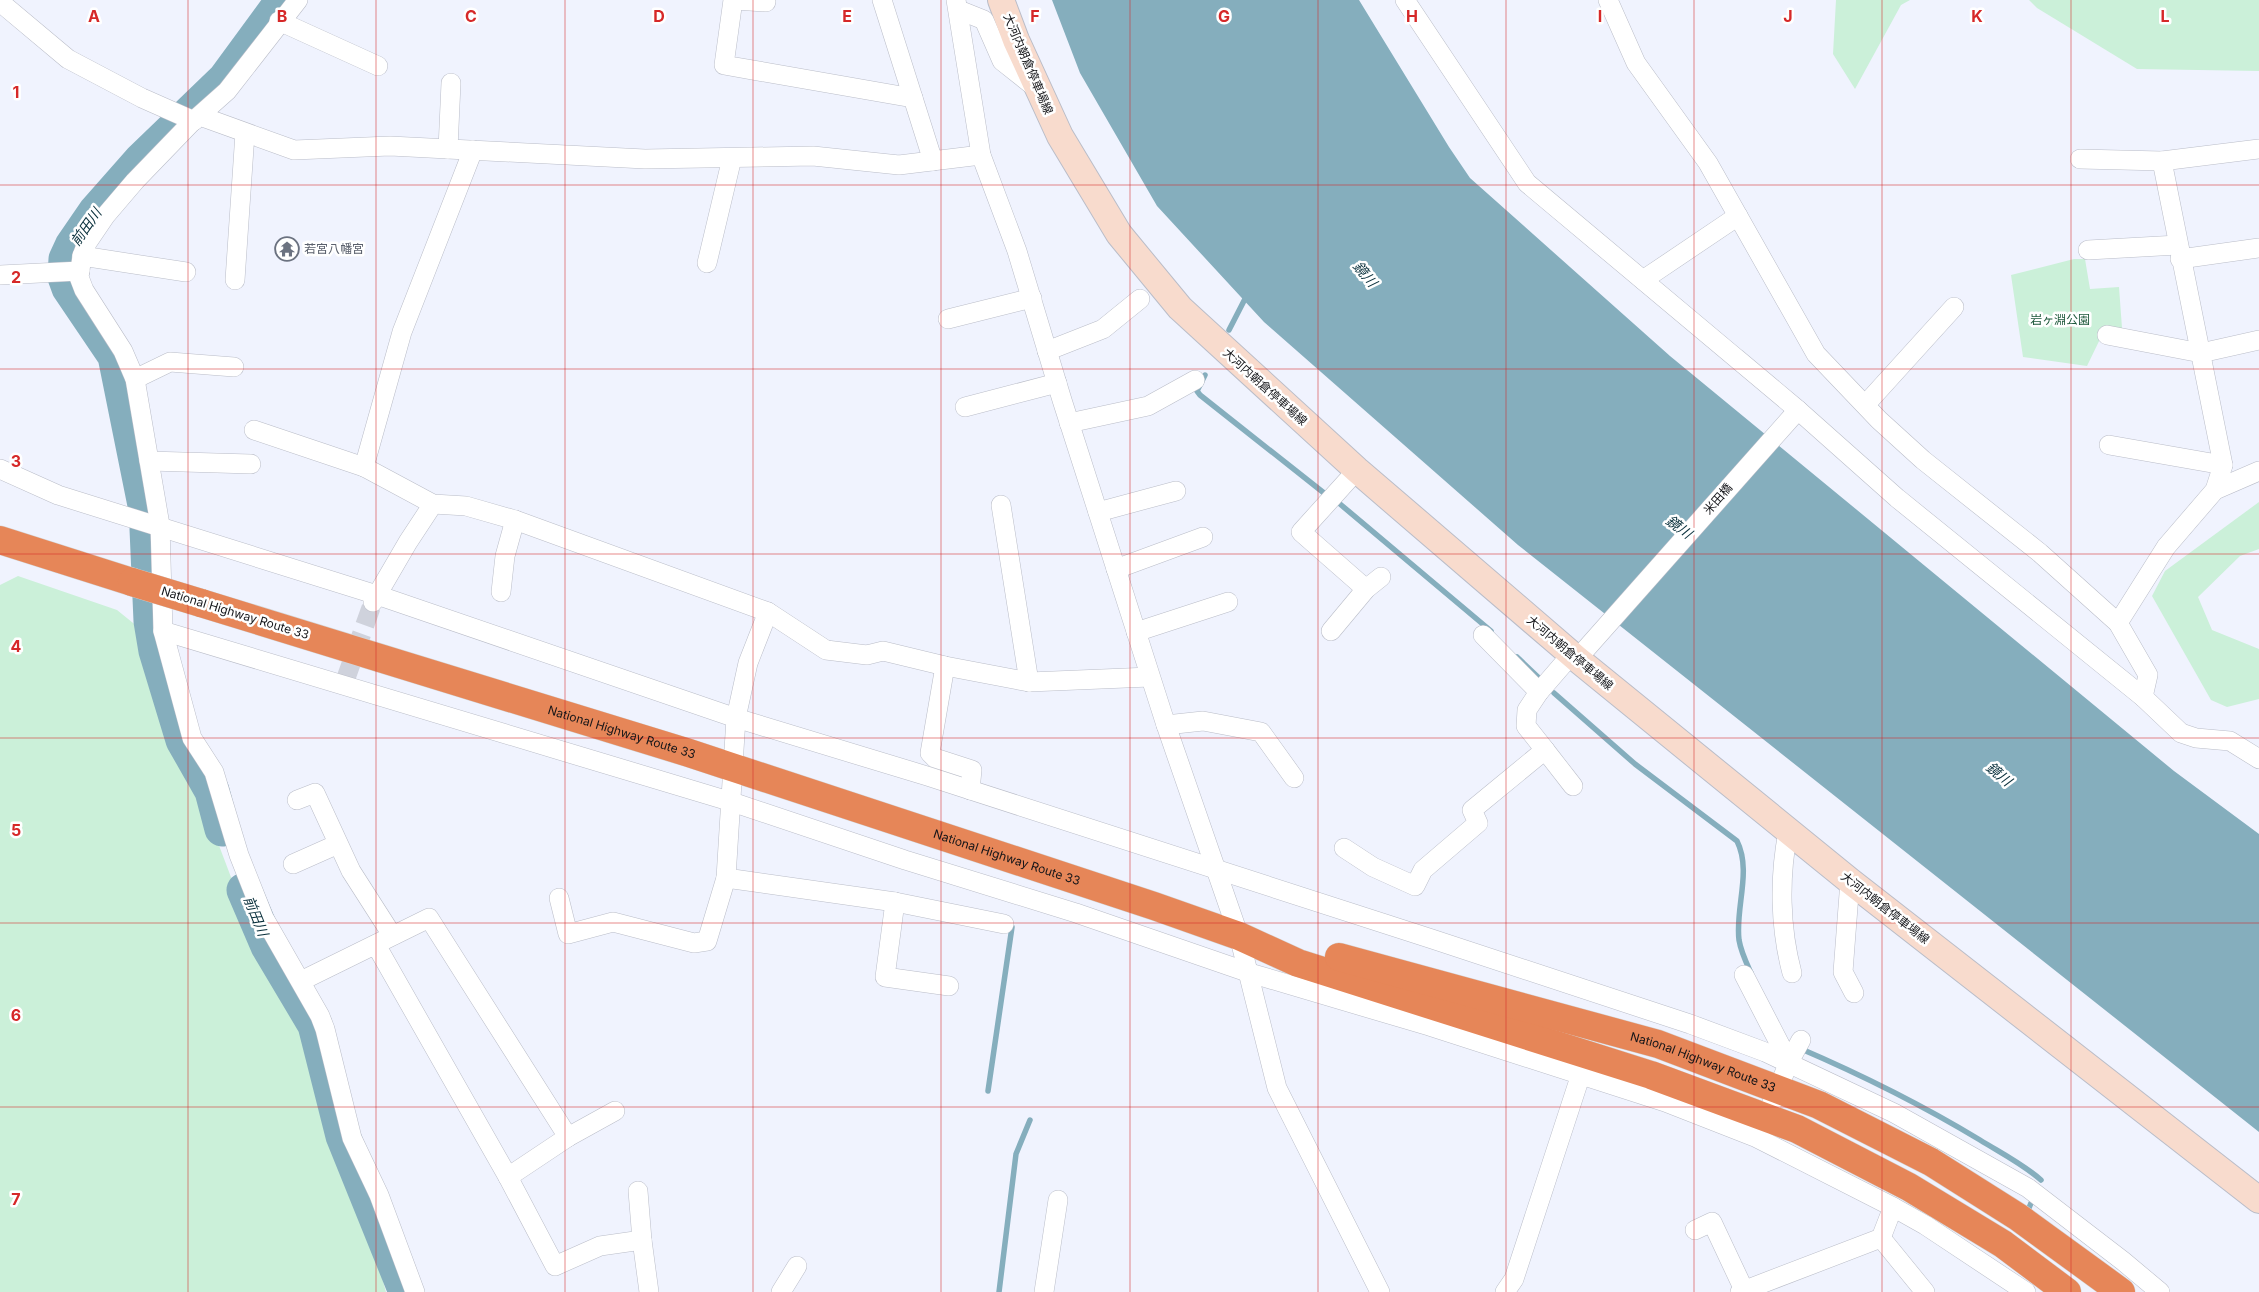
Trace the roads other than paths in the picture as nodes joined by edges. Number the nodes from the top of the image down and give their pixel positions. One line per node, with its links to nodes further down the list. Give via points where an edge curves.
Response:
1 (298, 0): 10 (street)
2 (734, 0): 8 (street); 14 (street, via 724,65)
3 (882, 0): 14 (street)
4 (1001, 0): 13 (main road, 大河内朝倉停車場線)
5 (1405, 0): 34 (street, via 1527,183)
6 (1608, 0): 25 (street, via 1636,63 1708,163)
7 (0, 2): 15 (street, via 68,59 142,98)
8 (766, 2)
9 (957, 5): 13 (street, via 984,20 1002,61); 20 (street)
10 (279, 21): 11 (street); 15 (street, via 239,76)
11 (378, 66)
12 (451, 83): 17 (street)
13 (1039, 90): 58 (main road, 大河内朝倉停車場線, via 1060,136 1119,234 1180,308)
14 (913, 98): 23 (street)
15 (191, 117): 16 (street); 30 (street, via 106,215)
16 (245, 133): 17 (street, via 294,150 390,146); 33 (street)
17 (448, 149): 19 (street)
18 (2259, 149): 24 (street)
19 (473, 150): 21 (street, via 645,159); 56 (street, via 402,332)
20 (981, 155): 23 (street); 35 (street)
21 (732, 158): 23 (street, via 813,156 899,165); 29 (street)
22 (2080, 159): 24 (street)
23 (933, 160)
24 (2162, 162): 28 (street)
25 (1738, 216): 34 (street); 47 (street, via 1816,354)
26 (2259, 248): 28 (street)
27 (2088, 250): 28 (street)
28 (2179, 252): 42 (street)
29 (707, 263)
30 (73, 268): 31 (street); 32 (street); 44 (street, via 123,351)
31 (186, 272)
32 (0, 275)
33 (236, 280)
34 (1643, 280): 49 (street, via 1736,358)
35 (1032, 298): 38 (street); 41 (street)
36 (1140, 299): 41 (street, via 1103,329)
37 (1954, 307): 47 (street)
38 (948, 319)
39 (2107, 335): 42 (street)
40 (2259, 340): 42 (street)
41 (1047, 351): 46 (street)
42 (2201, 353): 55 (street)
43 (234, 367): 44 (street, via 170,362)
44 (135, 379): 53 (street)
45 (1194, 380): 50 (street, via 1148,406)
46 (1057, 383): 48 (street); 50 (street)
47 (1866, 404): 76 (street, via 1923,460 2040,552)
48 (964, 407)
49 (1793, 415): 81 (street, 米田橋); 86 (street)
50 (1069, 423): 64 (street)
51 (254, 430): 56 (street)
52 (2109, 444): 55 (street)
53 (149, 461): 54 (street); 66 (street)
54 (250, 464)
55 (2223, 465): 60 (street)
56 (364, 467): 62 (street)
57 (0, 469): 66 (street, via 58,495)
58 (1357, 470): 71 (street, via 1301,532); 81 (main road, 大河内朝倉停車場線)
59 (2259, 471): 60 (street)
60 (2215, 490): 76 (street, via 2166,547)
61 (1176, 491): 64 (street)
62 (433, 504): 65 (street, via 466,506); 73 (street)
63 (1001, 505): 84 (street)
64 (1098, 512): 69 (street)
65 (515, 520): 72 (street, via 505,556); 75 (street)
66 (160, 525): 73 (street); 77 (street)
67 (1203, 537): 69 (street)
68 (0, 540): 91 (highway, National Highway Route 33, bridge)
69 (1116, 569): 79 (street)
70 (1381, 577): 71 (street)
71 (1366, 590): 78 (street)
72 (501, 592)
73 (375, 598): 87 (street)
74 (1228, 602): 79 (street)
75 (768, 612): 82 (street, via 826,650 867,655 883,652); 87 (street, via 748,663)
76 (2118, 623): 86 (street, via 2148,675)
77 (163, 631): 96 (street, via 345,682); 112 (street, via 192,738 214,772 239,854 264,918)
78 (1331, 631)
79 (1136, 632): 83 (street)
80 (1483, 635): 85 (street)
81 (1579, 653): 85 (street, 米田橋); 97 (main road, 大河内朝倉停車場線)
82 (945, 666): 84 (street); 94 (street, via 930,753 972,770)
83 (1150, 677): 84 (street); 88 (street)
84 (1029, 682)
85 (1539, 692): 89 (street, 米田橋, via 1527,710 1526,726)
86 (2143, 697): 90 (street, via 2181,733 2196,738 2230,741)
87 (736, 718): 91 (street); 94 (street)
88 (1166, 725): 92 (street, via 1203,721 1261,732); 101 (street)
89 (1545, 750): 93 (street, 米田橋); 99 (street, via 1472,810 1478,823 1423,870 1415,886 1373,867)
90 (2259, 759)
91 (733, 768): 96 (street); 107 (highway, National Highway Route 33)
92 (1294, 778)
93 (1573, 786)
94 (970, 790): 101 (street)
95 (297, 800): 98 (street, via 315,793)
96 (732, 802): 102 (street); 109 (street)
97 (1788, 832): 103 (main road, 大河内朝倉停車場線); 110 (street, via 1782,863 1784,944)
98 (338, 844): 100 (street); 108 (street)
99 (1344, 848)
100 (293, 864)
101 (1217, 871): 107 (street); 116 (street, via 1690,1024)
102 (726, 878): 104 (street, via 706,941 694,943 614,922 568,934); 105 (street)
103 (1850, 881): 114 (street, via 1843,972); 125 (main road, 大河内朝倉停車場線)
104 (559, 898)
105 (895, 902): 106 (street); 113 (street, via 885,977)
106 (1004, 924)
107 (1240, 936): 109 (street); 118 (highway, National Highway Route 33, via 1312,950 1658,1044); 120 (highway, National Highway Route 33, via 1298,962 1651,1075)
108 (384, 940): 112 (street); 121 (street, via 429,918); 122 (street)
109 (1250, 973): 117 (street); 136 (street, via 1277,1088)
110 (1792, 973)
111 (1744, 975): 116 (street)
112 (301, 980): 132 (street, via 325,1029 352,1138 379,1195)
113 (949, 986)
114 (1854, 993)
115 (1801, 1040): 116 (street)
116 (1789, 1062): 118 (street); 142 (street, via 1894,1113 2028,1188)
117 (1580, 1074): 120 (street, via 1665,1102); 137 (street, via 1514,1279)
118 (1777, 1090): 120 (street); 141 (highway, National Highway Route 33, via 1845,1117 1931,1162 2018,1217)
119 (615, 1111): 121 (street)
120 (1761, 1128): 126 (street); 140 (highway, National Highway Route 33, via 1806,1132 1909,1187 2004,1244)
121 (568, 1137): 122 (street)
122 (508, 1177): 129 (street, via 555,1266 600,1246)
123 (638, 1191): 129 (street)
124 (1058, 1200): 135 (street)
125 (2259, 1200)
126 (1893, 1207): 128 (street); 139 (street)
127 (1695, 1230): 131 (street, via 1720,1218)
128 (1881, 1238): 131 (street); 138 (street)
129 (642, 1240): 133 (street)
130 (797, 1266): 134 (street)
131 (1742, 1291)
132 (415, 1292)
133 (649, 1292)
134 (781, 1292)
135 (1044, 1292)
136 (1380, 1292)
137 (1505, 1292)
138 (1925, 1292)
139 (2026, 1292)
140 (2067, 1292)
141 (2121, 1292)
142 (2160, 1292)

